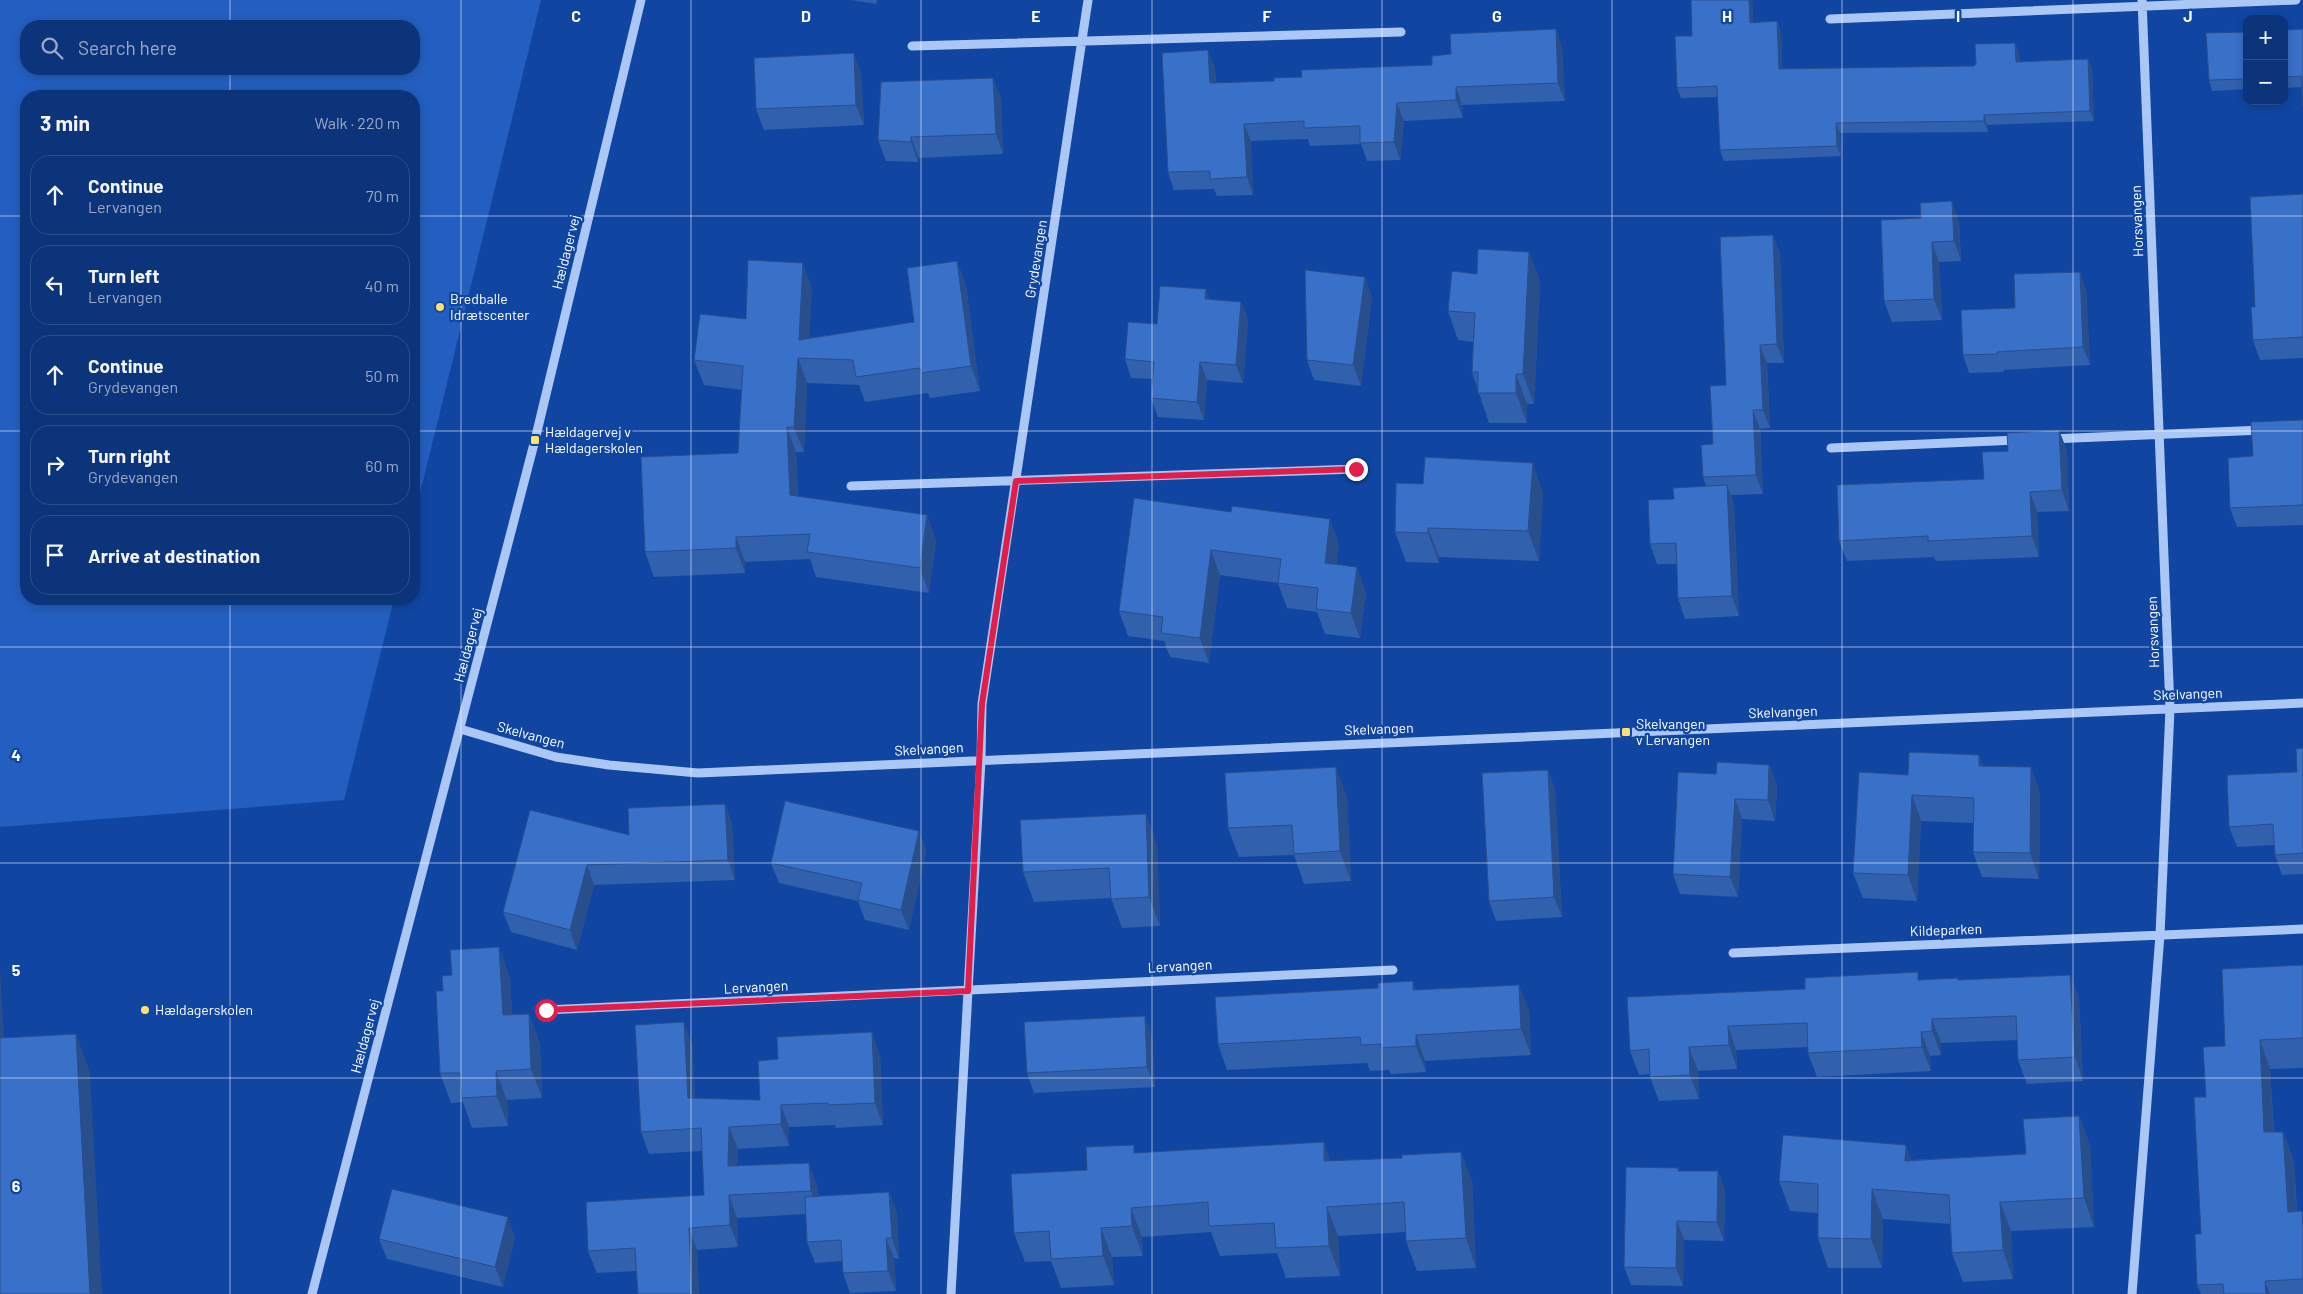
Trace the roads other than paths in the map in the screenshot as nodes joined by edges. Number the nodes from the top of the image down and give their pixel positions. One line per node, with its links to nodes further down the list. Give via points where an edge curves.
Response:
1 (641, 0): 19 (street, Hældagervej, via 535,440)
2 (1088, 0): 7 (street, Grydevangen)
3 (2296, 0): 4 (street)
4 (2142, 3): 5 (street); 10 (street, Horsvangen)
5 (1830, 19)
6 (1401, 32): 7 (street)
7 (1082, 41): 8 (street); 15 (street, Grydevangen)
8 (912, 46)
9 (2274, 430): 10 (street)
10 (2159, 434): 12 (street); 18 (street, Horsvangen)
11 (2030, 440): 13 (street)
12 (2040, 440)
13 (1831, 448)
14 (1356, 469): 15 (street)
15 (1016, 481): 16 (street); 20 (street, Grydevangen, via 982,704)
16 (851, 486)
17 (2303, 703): 18 (street, Skelvangen)
18 (2170, 708): 20 (street, Skelvangen); 22 (street)
19 (460, 729): 20 (street, Skelvangen, via 556,757 698,773); 27 (street, Hældagervej)
20 (980, 760): 25 (street)
21 (2303, 929): 22 (street, Kildeparken)
22 (2160, 935): 23 (street, Kildeparken); 29 (street)
23 (1733, 953)
24 (1393, 970): 25 (street, Lervangen)
25 (968, 991): 26 (street, Lervangen); 28 (street)
26 (546, 1010)
27 (312, 1294)
28 (951, 1294)
29 (2132, 1294)

